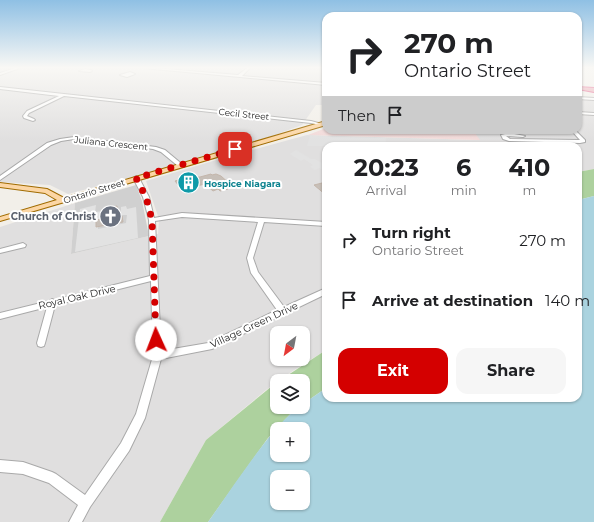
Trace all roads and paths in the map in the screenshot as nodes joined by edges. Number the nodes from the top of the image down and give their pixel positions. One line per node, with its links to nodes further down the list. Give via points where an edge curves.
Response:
1 (39, 92): 4 (street, Cecil Street)
2 (582, 93): 3 (highway)
3 (594, 94)
4 (63, 95): 9 (street, via 28,112 26,118); 10 (street, Cecil Street)
5 (582, 98): 6 (street)
6 (594, 99)
7 (582, 113): 8 (street)
8 (594, 114)
9 (33, 120)
10 (322, 123)
11 (322, 123): 16 (main road, Ontario Street)
12 (577, 134): 14 (street, via 583,141)
13 (547, 141): 13 (street, via 509,134 503,135 509,140); 15 (street)
14 (580, 142)
15 (580, 142)
16 (180, 165): 17 (street, Juliana Crescent, via 163,151 154,148 74,138 49,144); 18 (main road, Ontario Street)
17 (0, 178)
18 (136, 178): 20 (main road, Ontario Street); 22 (street, via 146,197)
19 (0, 185): 20 (main road, via 47,191)
20 (62, 200): 21 (main road, Ontario Street)
21 (0, 219)
22 (152, 220): 23 (street, via 182,215); 27 (street)
23 (262, 220): 24 (street); 30 (street, via 250,258 255,273)
24 (322, 224)
25 (23, 244): 26 (street)
26 (0, 251)
27 (154, 278): 29 (street, Royal Oak Drive); 33 (street)
28 (322, 293): 30 (street, Village Green Drive)
29 (52, 302): 31 (street, Royal Oak Drive); 32 (street)
30 (283, 312): 33 (street, Village Green Drive, via 209,346)
31 (0, 316)
32 (41, 343)
33 (157, 356): 35 (street, via 141,415 125,447)
34 (0, 466): 35 (street, via 23,468 52,478)
35 (86, 503): 36 (street)
36 (75, 522)

